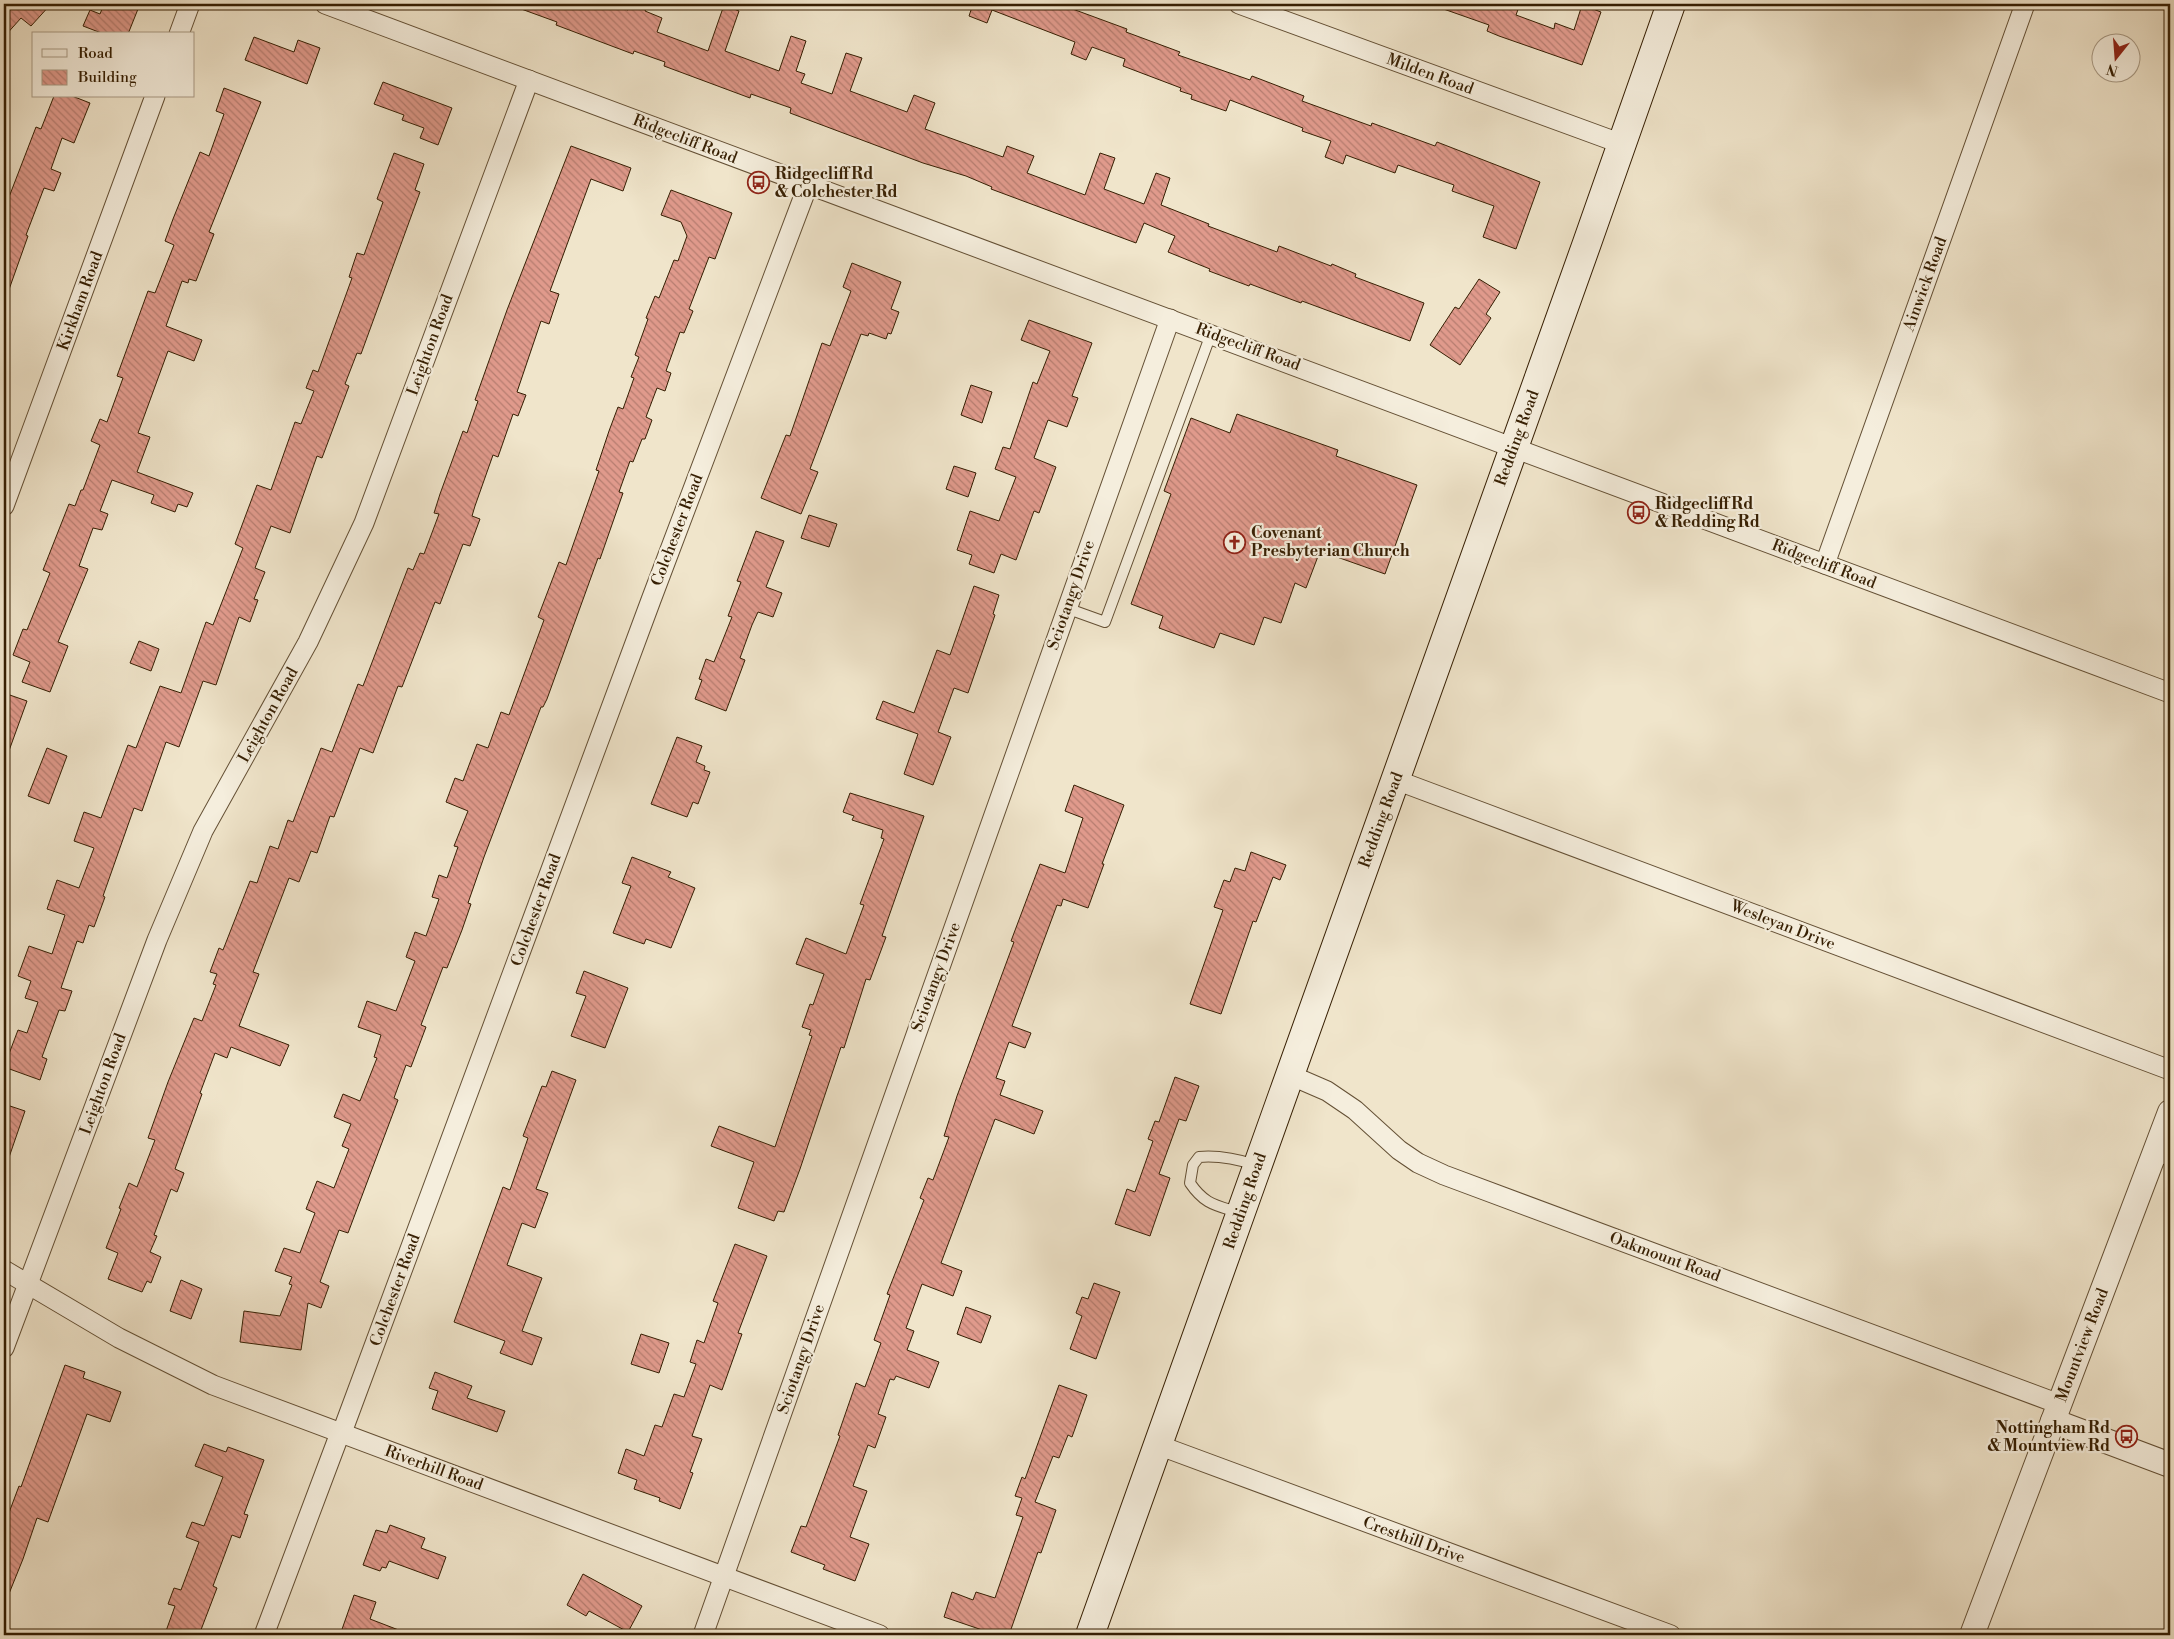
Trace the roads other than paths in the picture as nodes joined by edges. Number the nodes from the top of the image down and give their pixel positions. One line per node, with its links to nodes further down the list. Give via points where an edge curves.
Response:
1 (190, 4): 6 (street)
2 (325, 4): 7 (street, Ridgecliff Road)
3 (1239, 4): 9 (street, Milden Road)
4 (1670, 4): 9 (main road, Redding Road)
5 (2025, 4): 15 (street, Ainwick Road)
6 (180, 32)
7 (529, 80): 10 (street, Ridgecliff Road); 26 (street, Leighton Road, via 364,523 308,642 203,831 157,940)
8 (155, 98): 14 (street, Kirkham Road)
9 (1622, 144): 13 (main road, Redding Road)
10 (808, 185): 11 (street, Ridgecliff Road); 29 (street, Colchester Road)
11 (1170, 319): 12 (street, Ridgecliff Road); 16 (street, Sciotangy Drive)
12 (1211, 334): 13 (street, Ridgecliff Road); 16 (lane, via 1105,622)
13 (1513, 447): 15 (street, Ridgecliff Road); 18 (main road, Redding Road)
14 (4, 506)
15 (1825, 564): 17 (street, Ridgecliff Road)
16 (1066, 608): 32 (street, Sciotangy Drive)
17 (2170, 693)
18 (1396, 780): 19 (street, Wesleyan Drive); 20 (main road, Redding Road)
19 (2170, 1070)
20 (1290, 1075): 23 (main road, Redding Road); 28 (street, Oakmount Road, via 1327,1091 1356,1110 1399,1150 1444,1175)
21 (2170, 1112): 22 (street, Mountview Road)
22 (2163, 1153): 28 (street, Mountview Road)
23 (1258, 1165): 24 (main road, Redding Road); 24 (lane, via 1210,1156 1199,1157 1193,1165 1190,1183 1199,1196 1213,1205)
24 (1241, 1214): 30 (main road, Redding Road)
25 (4, 1270): 26 (street, Riverhill Road)
26 (27, 1283): 27 (street, Leighton Road); 29 (street, Riverhill Road, via 119,1338 213,1385)
27 (4, 1348)
28 (2056, 1413): 31 (street); 38 (street, Mountview Road)
29 (340, 1434): 32 (street, Riverhill Road); 33 (street, Colchester Road)
30 (1158, 1445): 36 (main road, Redding Road); 37 (street, Cresthill Drive)
31 (2170, 1465)
32 (724, 1577): 34 (street, Sciotangy Drive); 35 (street, Riverhill Road)
33 (264, 1635)
34 (703, 1635)
35 (880, 1635)
36 (1090, 1635)
37 (1671, 1635)
38 (1972, 1635)

